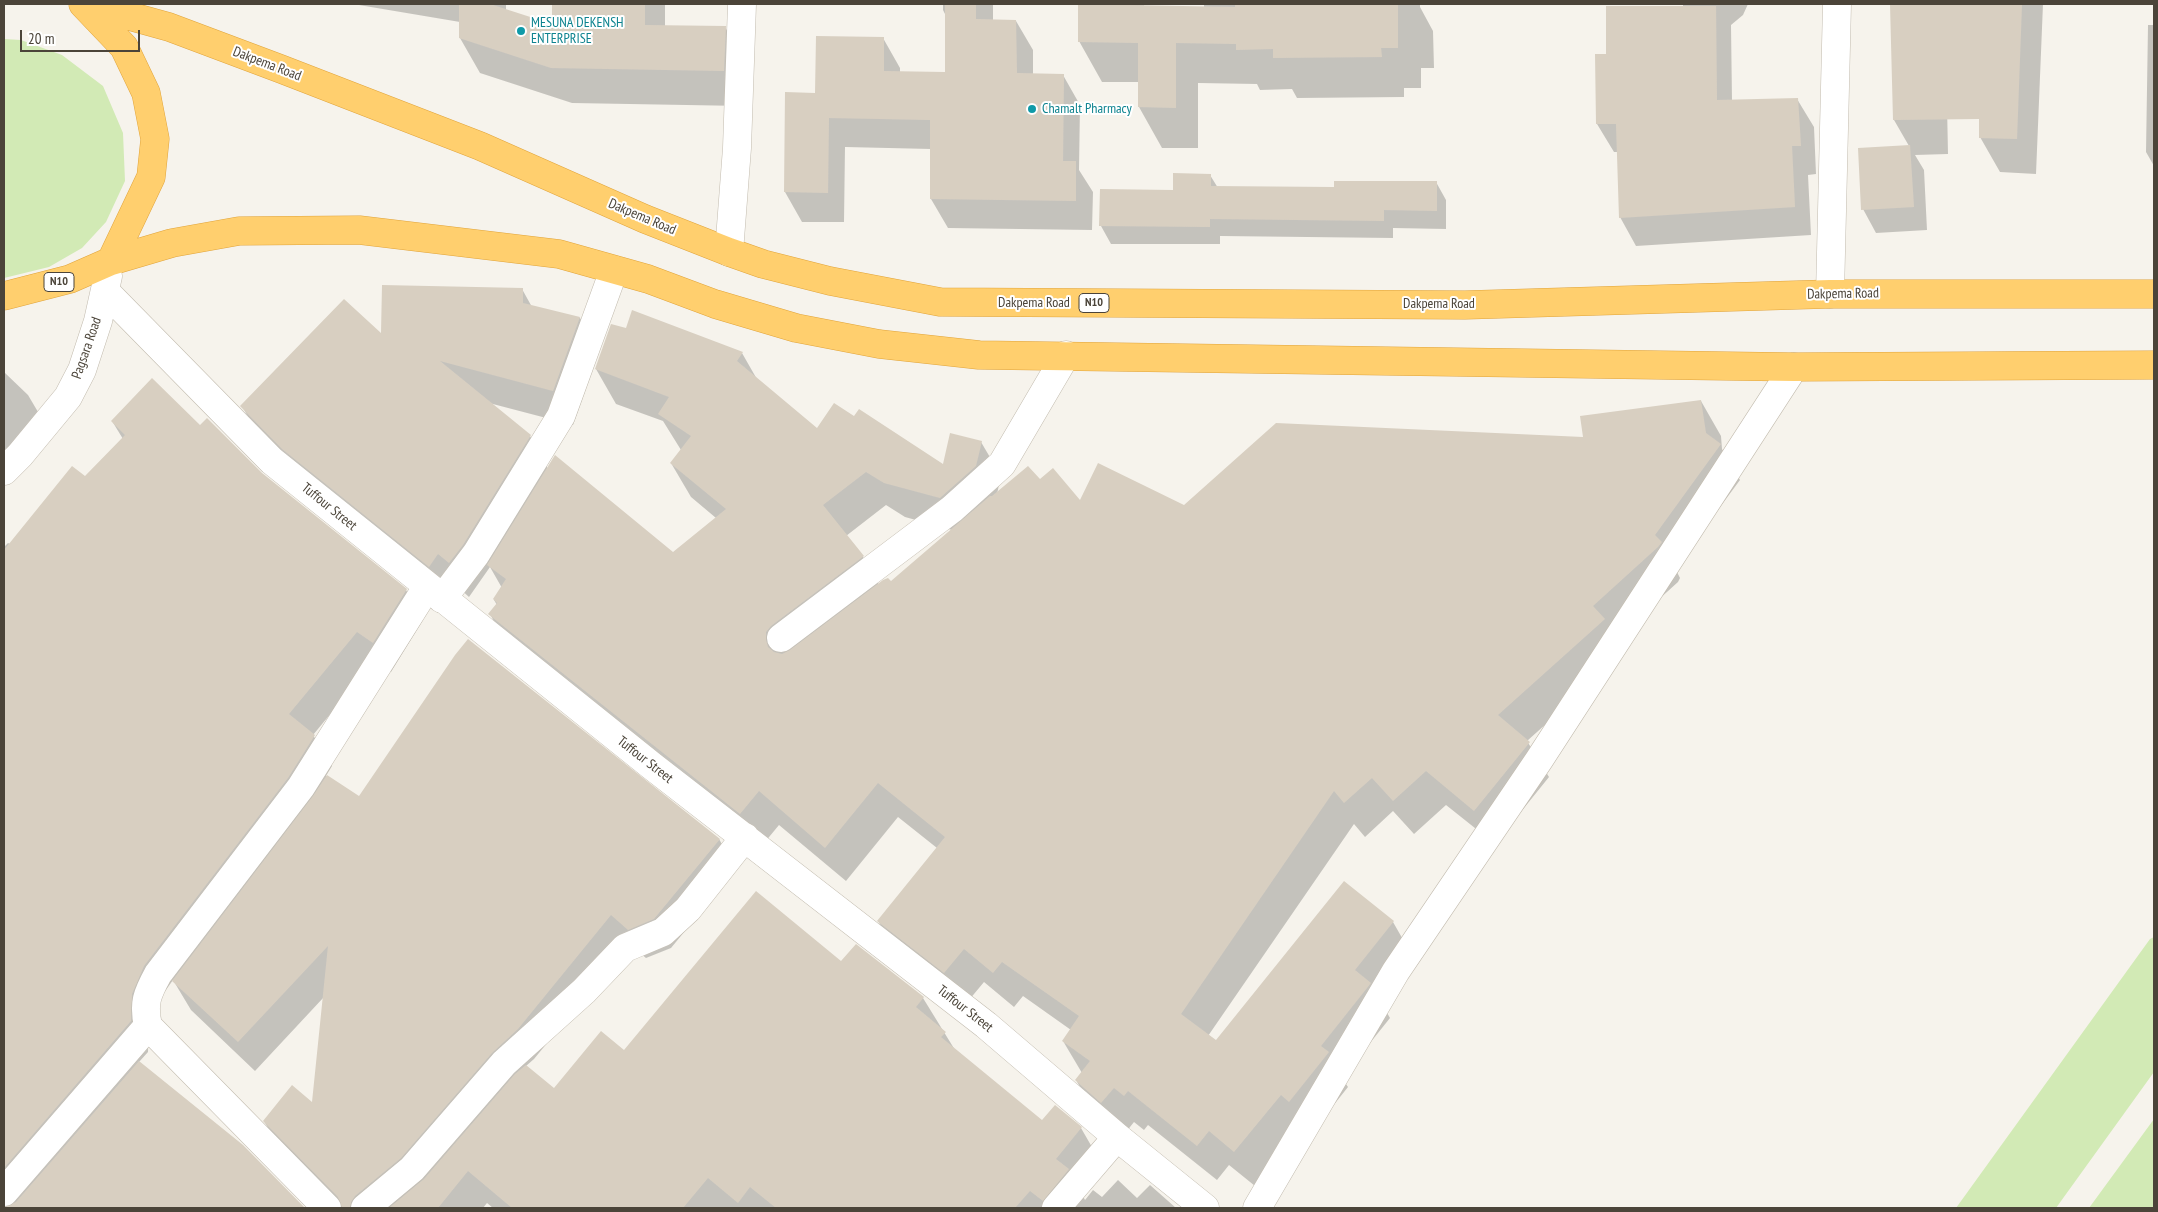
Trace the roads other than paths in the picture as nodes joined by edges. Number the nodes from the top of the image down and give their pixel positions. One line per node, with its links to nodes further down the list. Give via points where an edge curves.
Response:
1 (84, 4): 4 (highway, Dakpema Road / N10, via 169,27 299,76 480,146 645,219); 5 (highway, via 124,46 146,93 155,139 151,177)
2 (742, 4): 4 (street, via 737,148)
3 (1837, 4): 8 (street)
4 (729, 252): 8 (highway, Dakpema Road / N10, via 830,281 940,302 1465,305)
5 (111, 260): 6 (highway, N10, via 172,242 239,231 359,230 559,254); 7 (street, Pagsara Road); 10 (highway, N10, via 70,279)
6 (614, 270): 11 (highway, N10, via 796,328 860,340 979,355); 15 (street, via 561,416 476,554)
7 (105, 290): 14 (street, Pagsara Road, via 82,370 68,396); 15 (street, Tuffour Street, via 272,461)
8 (1830, 294): 9 (highway, Dakpema Road / N10)
9 (2154, 294)
10 (4, 296)
11 (1066, 355): 13 (highway, N10); 16 (street, via 1002,464 952,509)
12 (2154, 365): 13 (highway, N10)
13 (1794, 367): 25 (street, via 1539,760 1396,971)
14 (4, 471)
15 (435, 593): 17 (street, Tuffour Street); 18 (street, via 301,787 158,974 148,992 145,1010)
16 (781, 638)
17 (745, 837): 19 (street, Tuffour Street, via 986,1025); 22 (street, via 688,909 663,932 625,948 584,991 504,1063 412,1169)
18 (148, 1026): 20 (street); 21 (street)
19 (1117, 1137): 23 (street); 24 (street, Tuffour Street)
20 (4, 1192)
21 (327, 1208)
22 (365, 1208)
23 (1056, 1208)
24 (1205, 1208)
25 (1256, 1208)

